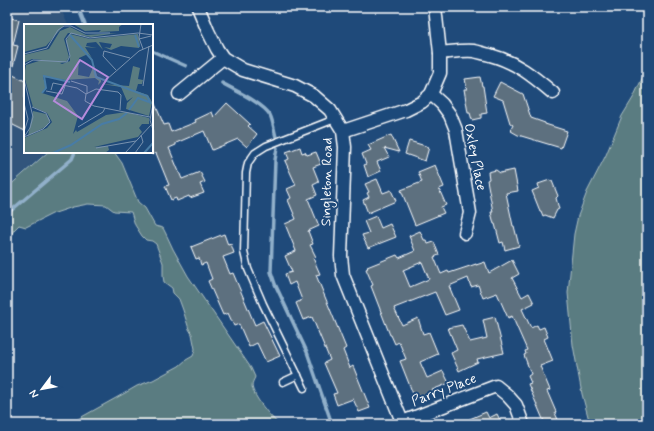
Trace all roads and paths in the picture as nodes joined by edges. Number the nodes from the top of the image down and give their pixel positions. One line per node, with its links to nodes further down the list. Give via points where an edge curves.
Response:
1 (198, 7): 4 (street, Singleton Road)
2 (434, 7): 3 (street)
3 (440, 53): 5 (street, via 476,51 494,56 516,65); 7 (street, via 440,73)
4 (223, 58): 6 (street); 8 (street, Singleton Road, via 243,70 295,86 314,96 330,110)
5 (553, 93)
6 (180, 94)
7 (432, 94): 9 (street, via 406,110); 10 (street, Oxley Place, via 450,114 456,130 470,213)
8 (335, 119): 9 (street, Singleton Road); 11 (lane, via 266,146 255,153 247,168 244,252 248,269)
9 (343, 131): 14 (street, Singleton Road, via 343,275)
10 (465, 233)
11 (298, 375): 12 (lane); 13 (lane)
12 (283, 382)
13 (304, 388)
14 (403, 423): 15 (street, Parry Place, via 496,386 516,405)
15 (523, 424)

